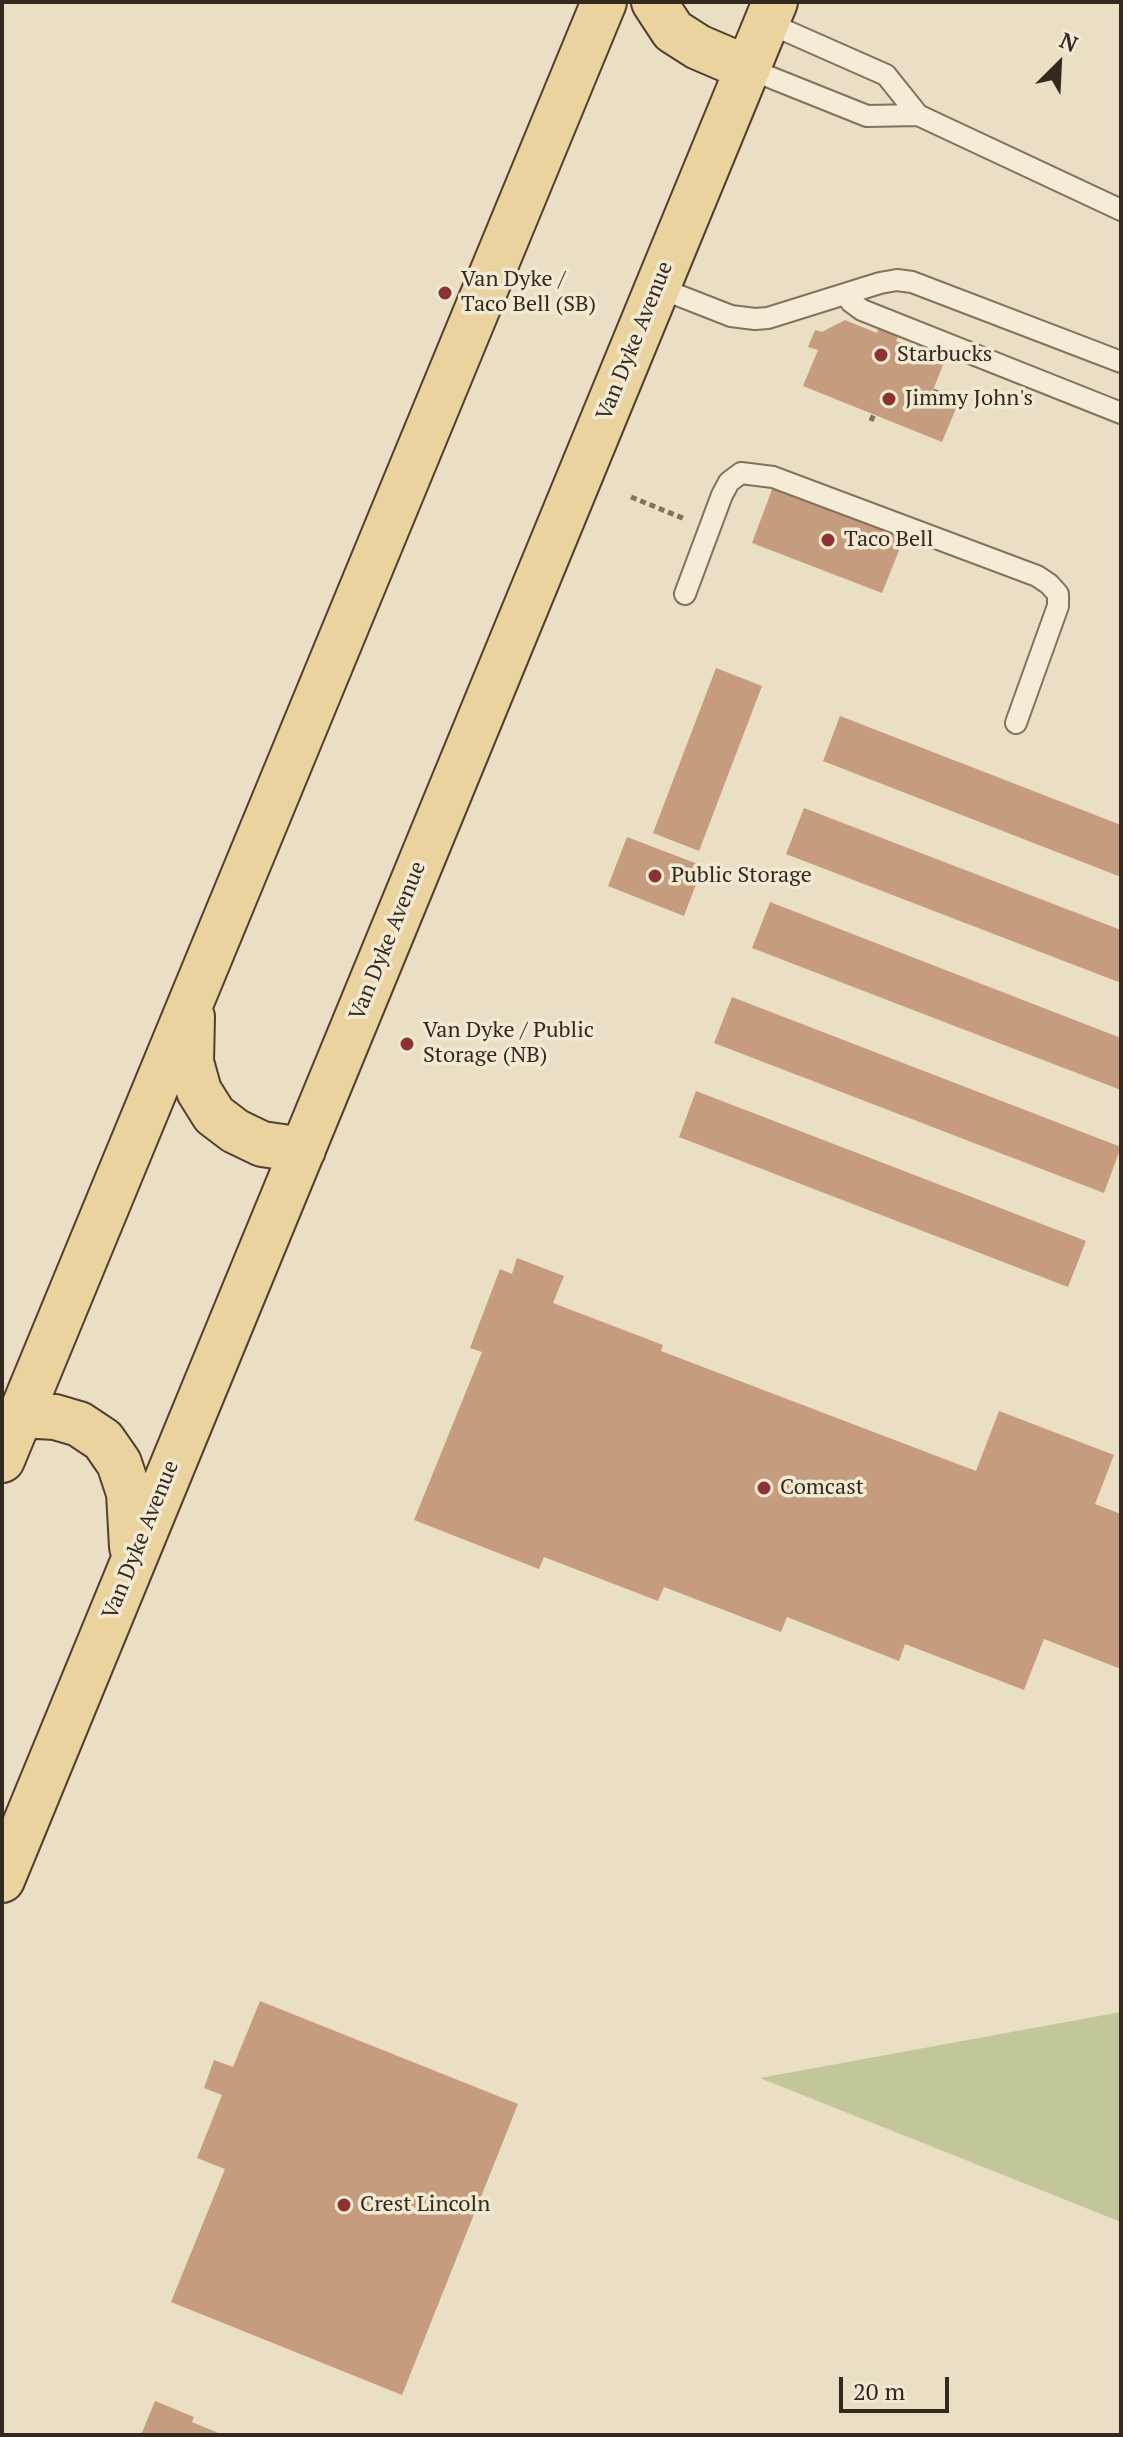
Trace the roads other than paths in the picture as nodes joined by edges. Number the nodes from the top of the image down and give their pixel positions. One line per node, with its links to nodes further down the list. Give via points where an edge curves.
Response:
1 (604, 2): 13 (main road)
2 (654, 2): 4 (main road, via 673,31)
3 (771, 12): 4 (main road, Van Dyke Avenue); 5 (lane, via 886,75)
4 (747, 68): 5 (lane, via 867,116); 7 (main road, Van Dyke Avenue)
5 (918, 115): 6 (lane)
6 (1121, 210)
7 (657, 287): 8 (lane, via 731,316 755,319); 14 (main road, Van Dyke Avenue)
8 (846, 294): 9 (lane, via 888,282 912,282); 10 (lane, via 862,310)
9 (1121, 362)
10 (1121, 413)
11 (685, 594): 12 (lane, via 722,495 741,473 773,477 1037,576 1058,594 1058,606)
12 (1016, 723)
13 (192, 999): 14 (main road, via 191,1062 199,1091 214,1115 262,1144); 15 (main road)
14 (303, 1150): 17 (main road, Van Dyke Avenue)
15 (20, 1415): 16 (main road); 17 (main road, via 79,1424 103,1440 119,1463 129,1493)
16 (2, 1460)
17 (133, 1558): 18 (main road, Van Dyke Avenue)
18 (2, 1880)

